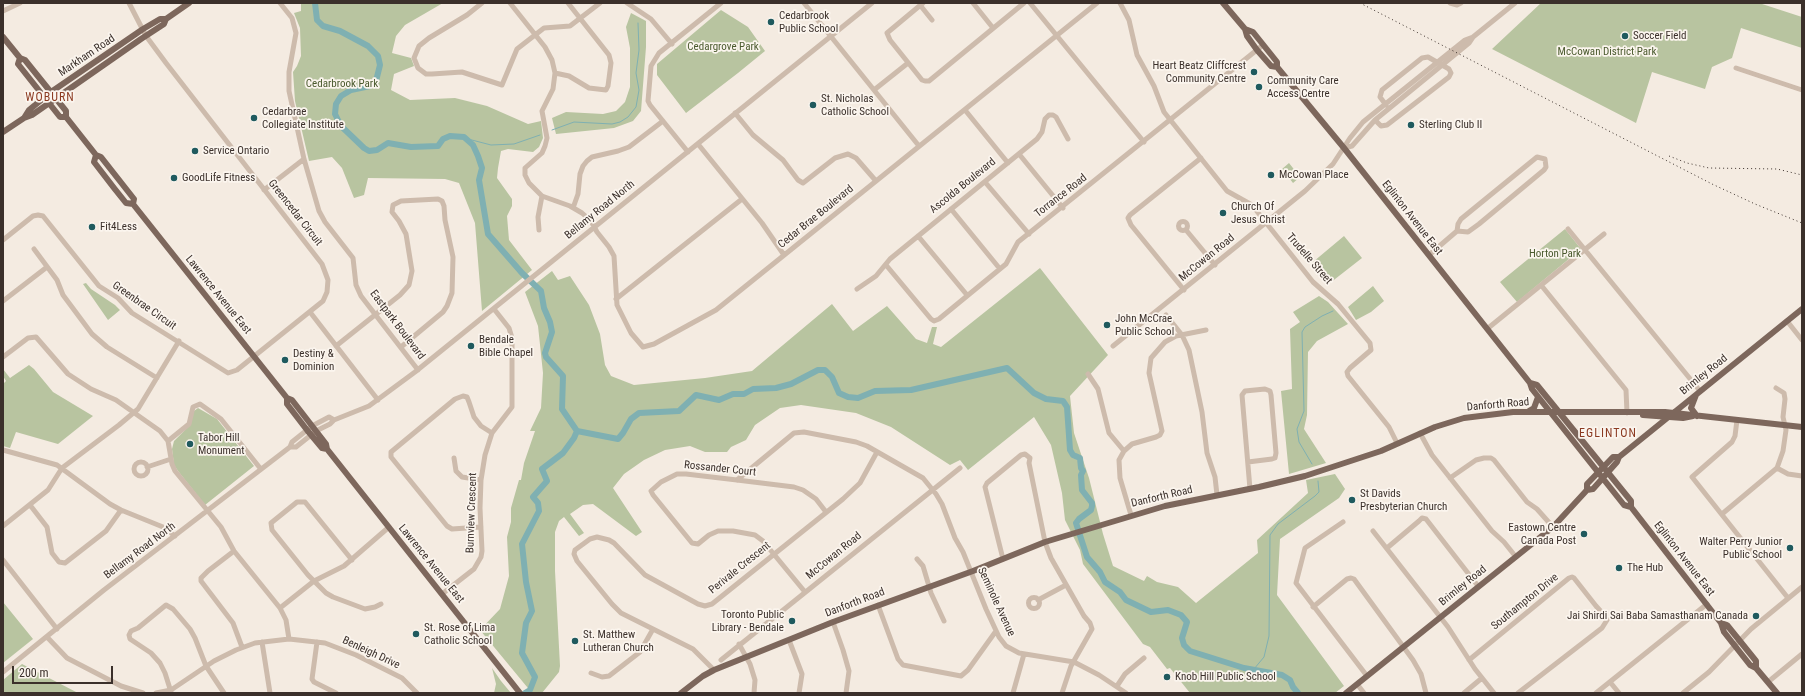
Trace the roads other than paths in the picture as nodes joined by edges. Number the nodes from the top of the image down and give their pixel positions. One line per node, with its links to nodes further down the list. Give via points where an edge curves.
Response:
1 (20, 3): 23 (street)
2 (128, 3): 28 (street, Greencedar Circuit)
3 (189, 3): 24 (main road, Markham Road)
4 (280, 3): 65 (street, Eastpark Boulevard, via 292,18 296,33 288,82)
5 (482, 3): 30 (street, via 419,46 414,58 418,68 426,74 462,72 502,85 517,50)
6 (510, 3): 30 (street)
7 (568, 3): 25 (street)
8 (600, 3): 25 (street)
9 (627, 3): 36 (street, via 651,19)
10 (721, 3): 36 (street)
11 (804, 3): 32 (street)
12 (872, 3): 32 (street, Bellamy Road North)
13 (973, 3): 27 (street)
14 (1024, 3): 27 (street)
15 (1030, 3): 33 (street)
16 (1097, 3): 33 (street, Cedar Brae Boulevard)
17 (1120, 3): 53 (street, Trudelle Street, via 1129,20 1137,54 1154,86 1161,108)
18 (1224, 3): 29 (main road, Eglinton Avenue East)
19 (1450, 3): 20 (street)
20 (1460, 3)
21 (1515, 3): 34 (street, McCowan Road)
22 (921, 4): 26 (street); 40 (street, via 887,33)
23 (3, 11)
24 (166, 19): 28 (main road, Markham Road, via 160,19); 31 (main road, Markham Road, via 164,24)
25 (581, 19): 30 (street, via 570,26 544,28); 43 (street, via 609,55 611,63 608,86 606,90 589,88 569,76)
26 (932, 20)
27 (993, 28): 40 (street, via 929,81 922,80)
28 (143, 29): 31 (street, Greencedar Circuit); 46 (main road, Markham Road)
29 (1245, 29): 37 (main road, Eglinton Avenue East, via 1253,32); 38 (main road, Eglinton Avenue East)
30 (535, 34): 43 (street, via 548,54)
31 (146, 36): 47 (main road, Markham Road); 69 (street, Greencedar Circuit)
32 (831, 36): 44 (street); 51 (street, Bellamy Road North)
33 (1057, 36): 50 (street, Cedar Brae Boulevard); 58 (street)
34 (1473, 37): 49 (street, McCowan Road, via 1465,40); 54 (street, McCowan Road, via 1469,44)
35 (3, 38): 39 (main road, Lawrence Avenue East)
36 (672, 44): 55 (street, via 656,56 651,66 648,101)
37 (1263, 45): 38 (street, Torrance Road); 41 (main road, Eglinton Avenue East, via 1277,62)
38 (1257, 50): 41 (main road, Eglinton Avenue East, via 1271,66); 53 (street, Torrance Road)
39 (20, 58): 46 (main road, Lawrence Avenue East, via 25,60); 48 (main road, Lawrence Avenue East, via 18,64)
40 (908, 63): 44 (street)
41 (1277, 67): 61 (main road, Eglinton Avenue East)
42 (1736, 68): 45 (street)
43 (555, 73): 70 (street, via 552,89 542,111 547,138 545,146 542,153 530,162 524,172 529,183)
44 (874, 90): 60 (street)
45 (1802, 90)
46 (51, 92): 47 (main road, Lawrence Avenue East); 48 (main road, Markham Road)
47 (56, 98): 48 (main road, Markham Road); 52 (main road, Lawrence Avenue East, via 66,111)
48 (47, 100): 52 (main road, Lawrence Avenue East, via 60,117); 56 (main road, Markham Road, via 32,115)
49 (1386, 105): 54 (street, via 1380,97 1382,90 1422,58 1428,57 1450,71 1449,77 1387,125 1381,126); 61 (street, McCowan Road, via 1363,122)
50 (965, 110): 60 (street, Cedar Brae Boulevard); 66 (street)
51 (735, 113): 59 (street, Bellamy Road North); 67 (street, via 753,135 783,160 803,183 836,158 848,154 856,158)
52 (66, 117): 113 (main road, Lawrence Avenue East, via 96,155 94,162 126,203 134,204)
53 (1170, 120): 58 (street, Torrance Road); 64 (street, Trudelle Street)
54 (1375, 120): 61 (street, McCowan Road, via 1352,146)
55 (662, 121): 62 (street); 72 (street, via 630,147 592,157 587,161 580,174 578,194)
56 (3, 132)
57 (1068, 139): 63 (street, Ascolda Boulevard, via 1056,117 1049,115 1040,135)
58 (1144, 142): 73 (street, Torrance Road)
59 (698, 144): 62 (street, Bellamy Road North); 71 (street)
60 (919, 146): 67 (street, Cedar Brae Boulevard)
61 (1344, 148): 75 (street, McCowan Road, via 1306,191); 88 (main road, Eglinton Avenue East)
62 (688, 152): 76 (street, Bellamy Road North)
63 (1019, 154): 66 (street, Ascolda Boulevard); 73 (street)
64 (1201, 158): 75 (street, Trudelle Street, via 1227,191 1249,203); 95 (street, via 1128,218)
65 (304, 159): 69 (street); 102 (street, Eastpark Boulevard, via 321,217 351,253 356,285)
66 (1008, 163): 68 (street, Ascolda Boulevard)
67 (876, 181): 87 (street, Cedar Brae Boulevard)
68 (985, 182): 74 (street, Ascolda Boulevard); 81 (street)
69 (264, 190): 101 (street, Greencedar Circuit, via 325,269 328,280 327,292 323,301)
70 (542, 196): 72 (street, Cedar Brae Boulevard); 78 (street, via 538,216)
71 (742, 199): 87 (street); 97 (street)
72 (573, 208): 76 (street, Cedar Brae Boulevard, via 591,221)
73 (1063, 208): 81 (street, Torrance Road)
74 (951, 209): 83 (street, Ascolda Boulevard); 92 (street)
75 (1266, 223): 90 (street, McCowan Road); 142 (street, Trudelle Street, via 1313,282 1338,304 1370,343 1370,350 1350,368 1348,376 1389,427)
76 (594, 228): 97 (street, Cedar Brae Boulevard, via 614,256); 99 (street, Bellamy Road North)
77 (1568, 229): 86 (street)
78 (539, 230)
79 (1186, 230): 90 (street)
80 (1457, 231): 80 (street, via 1468,232 1544,170 1544,158 1537,157 1462,219); 88 (street)
81 (1029, 234): 92 (street, Torrance Road, via 1018,242 1009,260)
82 (1604, 234): 86 (street)
83 (918, 236): 89 (street, Ascolda Boulevard); 96 (street)
84 (3, 240): 109 (street, Greenbrae Circuit, via 33,216 43,216 98,286 118,298 132,313)
85 (34, 249): 91 (street)
86 (1585, 250): 93 (street); 120 (street)
87 (784, 255): 97 (street, Cedar Brae Boulevard, via 710,314 647,347 641,346 631,333)
88 (1429, 255): 105 (main road, Eglinton Avenue East)
89 (886, 265): 94 (street, Ascolda Boulevard, via 876,276); 96 (street, Torrance Road, via 934,321)
90 (1214, 265): 95 (street, McCowan Road)
91 (47, 267): 98 (street); 117 (street, via 57,280 63,295 92,334 107,347)
92 (1000, 269): 96 (street, Torrance Road)
93 (1541, 285): 105 (street); 128 (street, via 1626,390)
94 (856, 289)
95 (1184, 290): 111 (street, McCowan Road)
96 (967, 295)
97 (616, 299)
98 (3, 301)
99 (494, 309): 115 (street, Bellamy Road North); 139 (street, Burnview Crescent, via 509,328 512,338 513,395 512,407)
100 (1802, 309): 104 (main road, Brimley Road)
101 (310, 312): 110 (street); 113 (street, Greencedar Circuit)
102 (375, 314): 110 (street); 112 (street, Eastpark Boulevard); 112 (street, via 400,295 409,285 411,278 406,234 392,212 393,204 401,201 440,200 444,206 453,257 452,293 443,312)
103 (1166, 315): 107 (street)
104 (1787, 321): 108 (street); 120 (main road, Brimley Road)
105 (1487, 328): 118 (main road, Eglinton Avenue East)
106 (1206, 330): 107 (street)
107 (1182, 335): 144 (street, via 1161,344 1149,362 1149,373 1162,431 1160,435 1132,444); 166 (street, via 1191,359)
108 (1802, 340)
109 (179, 341): 113 (street, Greenbrae Circuit, via 228,373 237,370); 117 (street)
110 (336, 346): 122 (street)
111 (1113, 346)
112 (401, 347): 115 (street, Eastpark Boulevard)
113 (254, 356): 137 (main road, Lawrence Avenue East, via 287,398 287,404)
114 (3, 358): 123 (street, via 28,338 36,337 68,374)
115 (418, 370): 122 (street, Bellamy Road North)
116 (1088, 374): 144 (street, via 1098,389 1109,433)
117 (157, 378): 123 (street, via 138,409)
118 (1530, 383): 121 (main road, Eglinton Avenue East); 126 (main road, Eglinton Avenue East, via 1537,385)
119 (1776, 388): 134 (street, via 1784,393)
120 (1698, 392): 130 (main road, Brimley Road); 132 (main road, via 1691,408)
121 (1538, 396): 124 (main road, via 1534,408); 125 (main road, Eglinton Avenue East)
122 (378, 400): 137 (street, Bellamy Road North, via 370,406 334,420 329,418)
123 (133, 412): 141 (street, via 160,431); 152 (street)
124 (1528, 412): 125 (main road, Danforth Road); 140 (main road, Danforth Road, via 1464,418)
125 (1550, 412): 126 (main road, Danforth Road); 156 (main road, Eglinton Avenue East)
126 (1558, 412): 127 (main road, Danforth Road); 136 (main road, Eglinton Avenue East)
127 (1577, 412): 128 (main road, Danforth Road); 136 (main road, via 1570,418)
128 (1627, 413): 129 (main road, Danforth Road)
129 (1636, 413): 130 (main road, Danforth Road); 131 (main road, Danforth Road)
130 (1671, 415): 131 (main road, Danforth Road); 132 (main road, Danforth Road, via 1683,418); 138 (main road, Brimley Road)
131 (1648, 416): 138 (main road, via 1652,421)
132 (1696, 416): 133 (main road, Danforth Road)
133 (1737, 420): 134 (main road, Danforth Road); 172 (street, via 1732,442 1692,477)
134 (1785, 424): 135 (main road, Danforth Road); 155 (street, via 1783,451)
135 (1802, 427)
136 (1571, 428): 151 (main road, Eglinton Avenue East)
137 (311, 430): 153 (street, Bellamy Road North); 178 (main road, Lawrence Avenue East, via 326,444 327,449)
138 (1649, 432): 146 (main road, Brimley Road)
139 (492, 433): 161 (street, Burnview Crescent); 177 (street, via 481,426 474,417 466,396 463,396 455,399 391,452 391,457 447,526 452,529)
140 (1420, 433): 142 (main road, Danforth Road); 159 (street, via 1427,448)
141 (168, 441): 148 (street); 153 (street, via 189,424 192,409 200,404 222,419)
142 (1397, 443): 163 (main road, Danforth Road, via 1305,476)
143 (3, 450): 152 (street, via 46,461)
144 (1124, 451): 173 (street, via 1119,460 1118,471)
145 (877, 452): 162 (street, Seminole Avenue, via 856,442 798,432); 164 (street, Seminole Avenue, via 923,478); 171 (street, Perivale Crescent, via 860,483)
146 (1619, 457): 151 (main road, Brimley Road, via 1613,457); 157 (main road, Brimley Road)
147 (454, 458): 161 (street, via 456,471 462,477)
148 (171, 459): 150 (street); 170 (street, via 175,471)
149 (1248, 462): 149 (street, via 1242,395 1245,391 1266,389 1272,395 1275,458); 163 (street)
150 (147, 467)
151 (1603, 467): 156 (main road, Brimley Road); 157 (main road, Eglinton Avenue East)
152 (62, 468): 167 (street, via 48,490); 169 (street)
153 (260, 468): 170 (street, Bellamy Road North)
154 (960, 468): 164 (street, McCowan Road)
155 (1777, 468): 158 (street, via 1788,474); 172 (street)
156 (1598, 472): 160 (main road, Eglinton Avenue East); 165 (main road, Brimley Road, via 1587,484)
157 (1608, 473): 160 (main road, Brimley Road); 168 (main road, Eglinton Avenue East, via 1630,501)
158 (1802, 476)
159 (1450, 478): 176 (street, via 1476,460 1491,458 1526,502 1537,509); 185 (street)
160 (1603, 478): 165 (main road, Brimley Road, via 1593,489); 168 (main road, Eglinton Avenue East, via 1624,505)
161 (481, 480): 177 (street, Burnview Crescent)
162 (737, 480): 171 (street, Rossander Court, via 803,490 816,499); 184 (street, Rossander Court, via 677,474 661,482 651,491 695,545 714,532 733,531 755,535 763,540)
163 (1250, 489): 166 (main road, Danforth Road)
164 (933, 490): 190 (street, Seminole Avenue, via 942,504); 196 (street, McCowan Road)
165 (1587, 490): 176 (main road, Brimley Road)
166 (1217, 495): 173 (main road, Danforth Road)
167 (30, 505): 169 (street, via 47,527 52,553 59,562 65,563 106,531); 175 (street)
168 (1631, 507): 201 (main road, Eglinton Avenue East)
169 (121, 510): 180 (street, via 164,527)
170 (207, 511): 180 (street, Bellamy Road North); 183 (street, via 224,531)
171 (826, 512): 184 (street, Perivale Crescent)
172 (1722, 514): 198 (street)
173 (1131, 515): 181 (main road, Danforth Road)
174 (1343, 522): 203 (street, via 1304,550 1296,583)
175 (3, 526)
176 (1553, 526): 185 (main road, Brimley Road)
177 (480, 527): 197 (street, Burnview Crescent, via 482,551 478,564)
178 (389, 528): 189 (street); 197 (main road, Lawrence Avenue East)
179 (1373, 531): 182 (street)
180 (175, 536): 209 (street, Bellamy Road North)
181 (1045, 542): 187 (main road, Danforth Road); 187 (street, via 1030,458 1025,454 1021,455 985,487); 192 (street)
182 (1387, 548): 194 (street, via 1422,518 1426,519); 205 (street)
183 (234, 551): 204 (street); 221 (street, via 208,571 201,581 234,623)
184 (774, 554): 196 (street, Rossander Court); 210 (street, Perivale Crescent, via 712,604 705,606 645,575 609,540 598,537 578,546 575,558 612,604)
185 (1516, 557): 194 (main road, Brimley Road)
186 (917, 559): 193 (street, via 924,566)
187 (1003, 559): 190 (main road, Danforth Road)
188 (3, 560): 209 (street)
189 (352, 560): 191 (street); 191 (street, via 308,504 303,501 297,502 271,522 270,526)
190 (970, 572): 193 (main road, Danforth Road); 211 (street, Seminole Avenue)
191 (314, 581): 200 (street, via 326,592 346,603 365,609); 204 (street)
192 (1066, 585): 199 (street); 228 (street, via 1092,629)
193 (930, 586): 202 (main road, Danforth Road); 206 (street)
194 (1478, 586): 205 (main road, Brimley Road)
195 (1802, 587): 198 (street)
196 (805, 592): 218 (street, McCowan Road)
197 (442, 594): 247 (main road, Lawrence Avenue East)
198 (1788, 598): 215 (street)
199 (1038, 600)
200 (381, 604)
201 (1707, 604): 208 (main road, Eglinton Avenue East); 236 (street)
202 (878, 605): 207 (main road, Danforth Road); 211 (street, via 898,659 904,665 956,676 964,674)
203 (1313, 607): 219 (street, via 1351,578); 234 (street)
204 (280, 608): 213 (street, via 286,620)
205 (1441, 617): 219 (main road, Brimley Road); 227 (street)
206 (944, 621)
207 (833, 622): 214 (main road, Danforth Road); 251 (street, via 849,671)
208 (1721, 623): 215 (main road, Eglinton Avenue East, via 1727,625); 220 (main road, Eglinton Avenue East, via 1724,632)
209 (57, 629): 212 (street, Bellamy Road North)
210 (653, 630): 231 (street, Perivale Crescent, via 693,649); 233 (street, via 640,652 609,676 602,678)
211 (996, 631): 222 (street, Seminole Avenue, via 1006,646)
212 (47, 637): 232 (street, Bellamy Road North); 241 (street, via 67,658 121,686)
213 (290, 639): 216 (street, Benleigh Drive); 217 (street, Benleigh Drive)
214 (790, 640): 224 (main road, Danforth Road); 250 (street, via 801,668)
215 (1740, 640): 220 (street); 230 (main road, Eglinton Avenue East, via 1756,661)
216 (262, 642): 221 (street, Benleigh Drive); 244 (street)
217 (317, 642): 245 (street, via 312,679); 246 (street, Benleigh Drive, via 344,650 402,678)
218 (739, 644): 224 (street); 226 (street, McCowan Road)
219 (1404, 646): 234 (main road, Brimley Road); 257 (street, via 1417,666)
220 (1735, 646): 230 (main road, Eglinton Avenue East, via 1750,665); 263 (street)
221 (242, 647): 229 (street, Benleigh Drive)
222 (1024, 654): 228 (street, Seminole Avenue); 252 (street)
223 (1802, 654): 237 (street)
224 (746, 657): 231 (main road, Danforth Road); 249 (street, via 755,680)
225 (1144, 658): 239 (street, via 1125,674)
226 (721, 660)
227 (1469, 660): 235 (street); 260 (street, Southampton Drive, via 1569,578 1574,578 1607,620 1602,628)
228 (1074, 662): 239 (street, Seminole Avenue); 253 (street)
229 (206, 666): 240 (street, Benleigh Drive); 240 (street, via 190,629 170,607 163,607 131,631 129,636 160,663); 243 (street)
230 (1756, 668): 237 (main road, Eglinton Avenue East)
231 (711, 671): 248 (main road)
232 (3, 672)
233 (591, 673)
234 (1367, 676): 238 (main road, Brimley Road)
235 (1482, 678): 258 (street); 259 (street)
236 (1610, 682): 261 (street); 262 (street)
237 (1768, 682): 264 (main road, Eglinton Avenue East)
238 (1357, 684): 255 (main road, Brimley Road); 256 (street)
239 (1117, 686): 254 (street, Seminole Avenue)
240 (171, 691): 242 (street, Benleigh Drive)
241 (142, 693)
242 (156, 693)
243 (224, 693)
244 (270, 693)
245 (336, 693)
246 (416, 693)
247 (520, 693)
248 (681, 693)
249 (754, 693)
250 (799, 693)
251 (846, 693)
252 (1013, 693)
253 (1062, 693)
254 (1126, 693)
255 (1346, 693)
256 (1364, 693)
257 (1426, 693)
258 (1464, 693)
259 (1494, 693)
260 (1518, 693)
261 (1596, 693)
262 (1619, 693)
263 (1683, 693)
264 (1777, 693)

